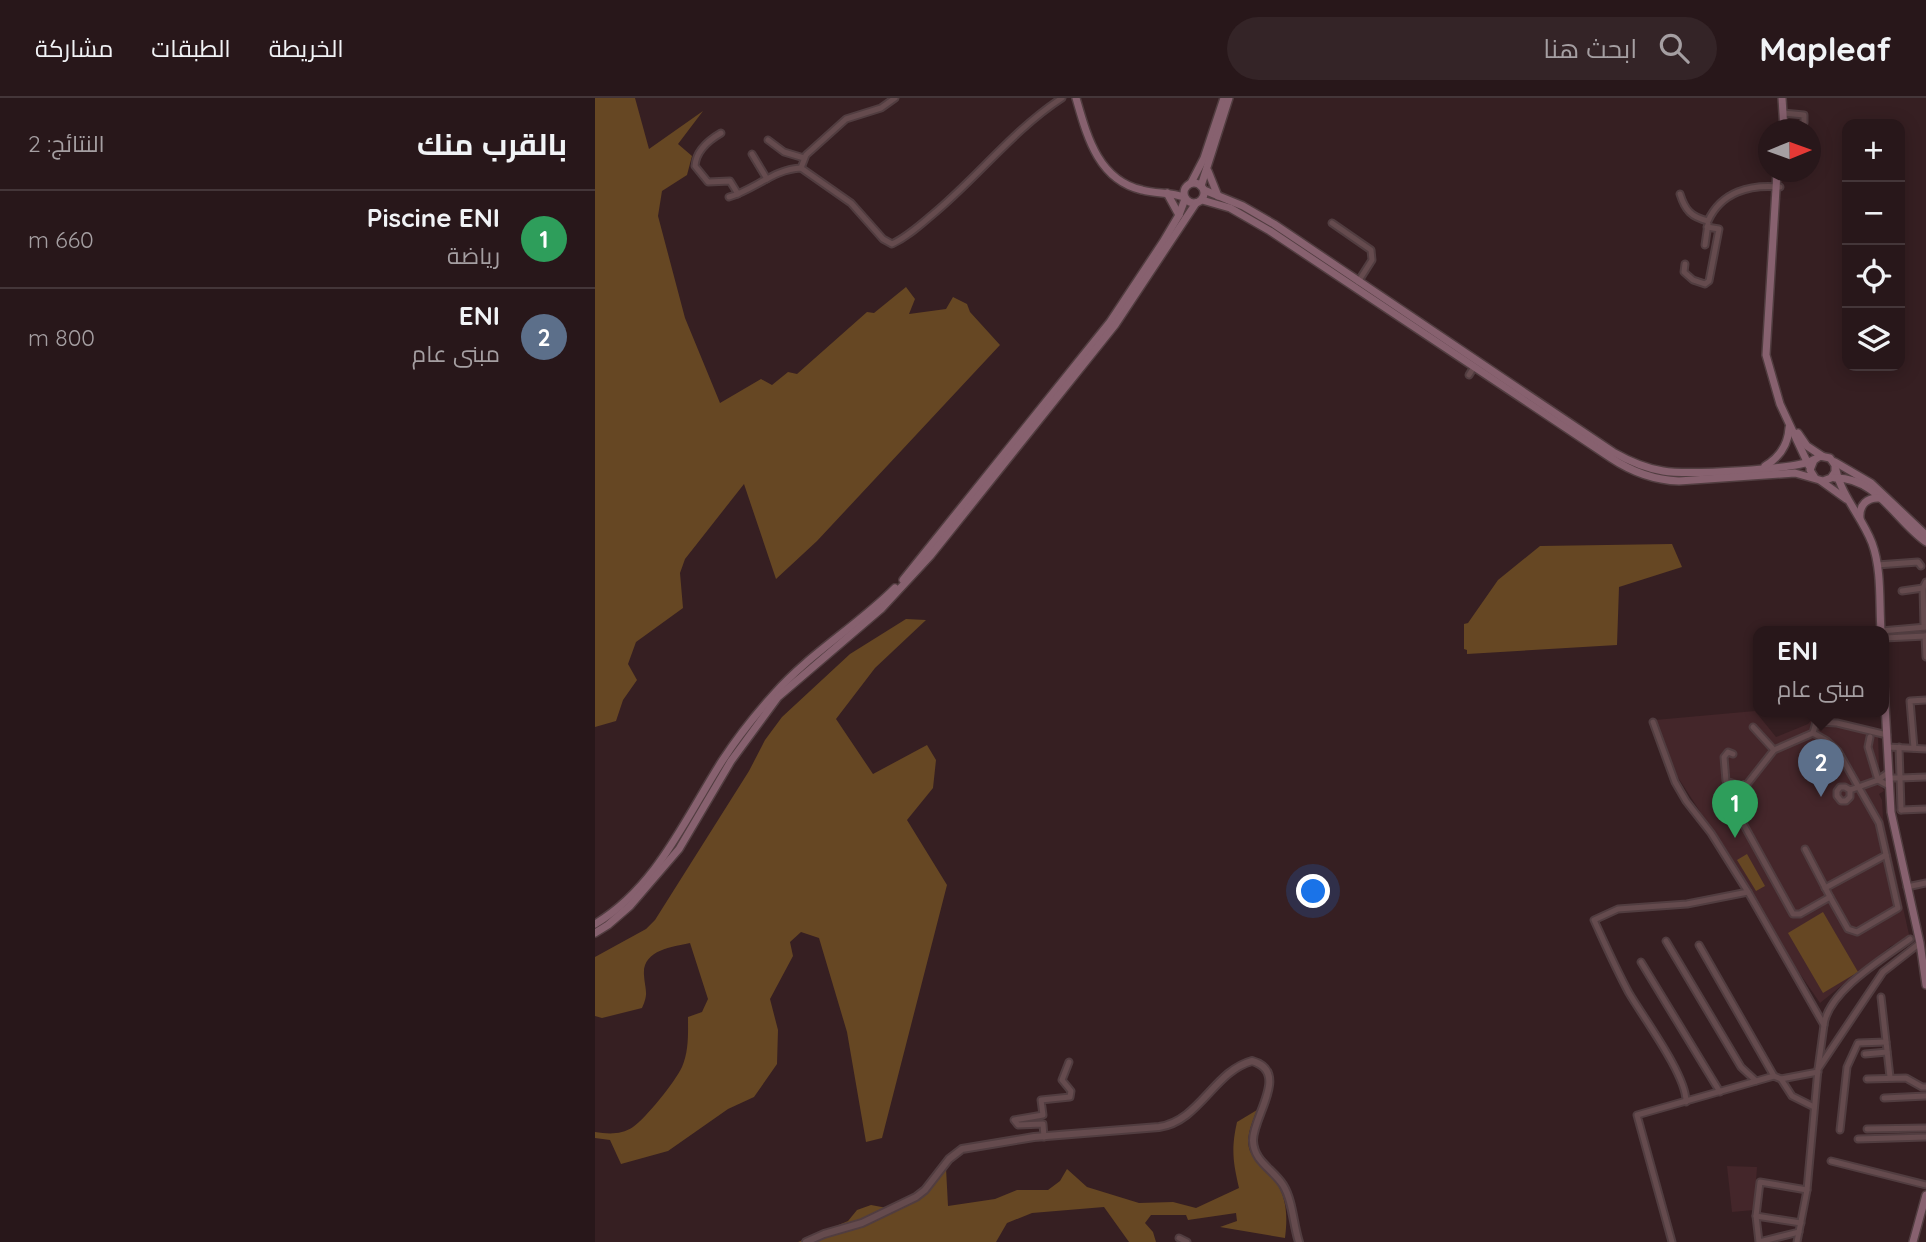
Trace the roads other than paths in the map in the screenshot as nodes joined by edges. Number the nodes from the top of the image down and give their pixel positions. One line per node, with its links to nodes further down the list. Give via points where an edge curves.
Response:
1 (895, 98): 12 (street, via 846,120)
2 (1062, 98): 13 (street, via 1004,145 950,200 892,244 851,203)
3 (1076, 98): 20 (main road, via 1087,134 1105,168 1132,188)
4 (1227, 98): 14 (main road); 17 (main road)
5 (1782, 98): 6 (main road)
6 (1783, 113): 7 (main road); 8 (street, via 1804,115)
7 (1783, 119)
8 (1804, 119)
9 (721, 133): 21 (street, via 707,143 695,166 708,181 730,181)
10 (768, 140): 12 (street, via 784,152)
11 (752, 154): 15 (street)
12 (804, 158): 13 (street)
13 (801, 168): 15 (street)
14 (1207, 168): 19 (main road); 23 (main road)
15 (767, 179): 21 (street)
16 (1778, 182): 18 (main road)
17 (1189, 185): 19 (main road); 20 (main road); 25 (main road)
18 (1778, 187): 29 (street, via 1759,185 1738,191 1718,205); 35 (main road, via 1765,350); 36 (main road, via 1771,365 1795,428)
19 (1203, 188): 23 (main road); 26 (main road)
20 (1165, 192): 25 (main road); 27 (main road)
21 (738, 194): 24 (street)
22 (1679, 194): 29 (street, via 1693,217)
23 (1218, 196): 32 (main road, via 1264,218)
24 (729, 197)
25 (1185, 198): 26 (main road); 27 (main road)
26 (1199, 202): 33 (main road, via 1230,208 1270,231); 90 (main road, via 1115,325 931,555 881,610 778,697 731,761 679,849 630,906)
27 (1179, 215): 89 (main road, via 1110,321 902,581 774,693 724,758 672,846 624,902)
28 (1332, 223): 32 (street, via 1371,250 1372,260)
29 (1708, 224): 30 (street); 31 (street, via 1719,229 1709,281 1705,284 1689,278)
30 (1705, 245)
31 (1685, 264)
32 (1358, 282): 39 (main road, via 1632,462 1681,473)
33 (1474, 367): 34 (street); 41 (main road, via 1619,464 1643,475 1679,481 1795,473)
34 (1469, 375)
35 (1789, 424): 37 (main road); 39 (main road, via 1783,450)
36 (1822, 456): 37 (main road); 38 (main road)
37 (1811, 464): 39 (main road); 41 (main road)
38 (1834, 464): 40 (main road); 45 (main road, via 1871,483)
39 (1761, 468)
40 (1834, 478): 41 (main road); 42 (main road, via 1861,482); 43 (main road)
41 (1818, 480): 43 (main road)
42 (1881, 499): 44 (main road, via 1866,501); 46 (main road)
43 (1848, 501): 44 (main road)
44 (1860, 518): 47 (main road)
45 (1926, 536)
46 (1926, 542)
47 (1877, 565): 48 (street, via 1918,562); 52 (main road)
48 (1921, 566)
49 (1925, 585): 50 (street); 51 (street)
50 (1902, 591)
51 (1925, 604): 53 (street)
52 (1881, 626)
53 (1925, 627): 54 (street)
54 (1889, 630)
55 (1926, 636): 56 (street); 57 (street)
56 (1889, 638)
57 (1926, 648): 58 (street)
58 (1926, 657)
59 (1926, 700): 68 (street, via 1910,701)
60 (1884, 717): 64 (main road)
61 (1653, 722): 87 (street, via 1675,782)
62 (1753, 726): 70 (street)
63 (1813, 733): 64 (street, via 1816,722); 70 (street); 76 (street, via 1838,751)
64 (1887, 735): 66 (main road)
65 (1870, 737): 75 (street, via 1868,747)
66 (1888, 747): 67 (street); 74 (main road)
67 (1899, 747): 68 (street); 73 (street)
68 (1914, 748): 69 (street)
69 (1926, 749)
70 (1774, 750): 71 (street, via 1741,786 1726,781 1724,773 1724,757 1728,752)
71 (1734, 754)
72 (1926, 777): 73 (street)
73 (1900, 778): 74 (street); 79 (street)
74 (1889, 779): 75 (street); 75 (street); 80 (main road)
75 (1878, 780): 76 (street)
76 (1859, 785): 77 (street); 83 (street, via 1879,823)
77 (1850, 790)
78 (1926, 809): 79 (street)
79 (1901, 810): 80 (street)
80 (1891, 812): 85 (main road)
81 (1740, 818): 88 (street, via 1793,914)
82 (1805, 849): 86 (street)
83 (1886, 855): 86 (street); 88 (street, via 1898,908 1853,932)
84 (1926, 883): 85 (street)
85 (1907, 887): 93 (main road)
86 (1825, 888): 88 (street)
87 (1748, 892): 98 (street); 112 (street, via 1687,904 1618,909 1594,920 1669,1060)
88 (1830, 897)
89 (595, 924)
90 (595, 933)
91 (1910, 939): 98 (street, via 1842,991)
92 (1666, 941): 107 (street, via 1741,1068)
93 (1920, 943): 96 (main road); 103 (street, via 1883,972)
94 (1699, 945): 104 (street)
95 (1641, 962): 109 (street)
96 (1926, 985)
97 (1881, 997): 99 (street)
98 (1824, 1025): 103 (street)
99 (1886, 1041): 100 (street); 116 (street, via 1858,1043 1847,1067)
100 (1887, 1052): 101 (street); 105 (street)
101 (1865, 1054)
102 (1069, 1062): 117 (street, via 1062,1080 1070,1097 1041,1100 1043,1115 1014,1120 1018,1125 1043,1124)
103 (1818, 1071): 104 (street); 113 (street)
104 (1778, 1077): 107 (street); 113 (street, via 1792,1096)
105 (1889, 1077): 106 (street); 108 (street)
106 (1867, 1079)
107 (1756, 1081): 109 (street)
108 (1926, 1087)
109 (1720, 1092): 112 (street)
110 (1926, 1096): 111 (street)
111 (1884, 1098)
112 (1686, 1102): 131 (street, via 1637,1115)
113 (1814, 1107): 122 (street)
114 (1926, 1128): 115 (street)
115 (1867, 1129)
116 (1840, 1130)
117 (1044, 1137): 128 (street, via 962,1149 916,1197 862,1223); 130 (street, via 1168,1125 1186,1116 1237,1067 1258,1063 1270,1082 1253,1133 1255,1152 1283,1184)
118 (1926, 1137): 119 (street)
119 (1858, 1139)
120 (1831, 1161): 121 (street)
121 (1926, 1185)
122 (1807, 1190): 124 (street, via 1760,1182); 125 (street)
123 (1926, 1195): 133 (main road)
124 (1756, 1216): 125 (street); 126 (street, via 1759,1242)
125 (1801, 1223): 126 (street)
126 (1799, 1232): 132 (street)
127 (1179, 1238): 129 (street)
128 (806, 1242)
129 (1187, 1242)
130 (1299, 1242)
131 (1672, 1242)
132 (1797, 1242)
133 (1913, 1242)

